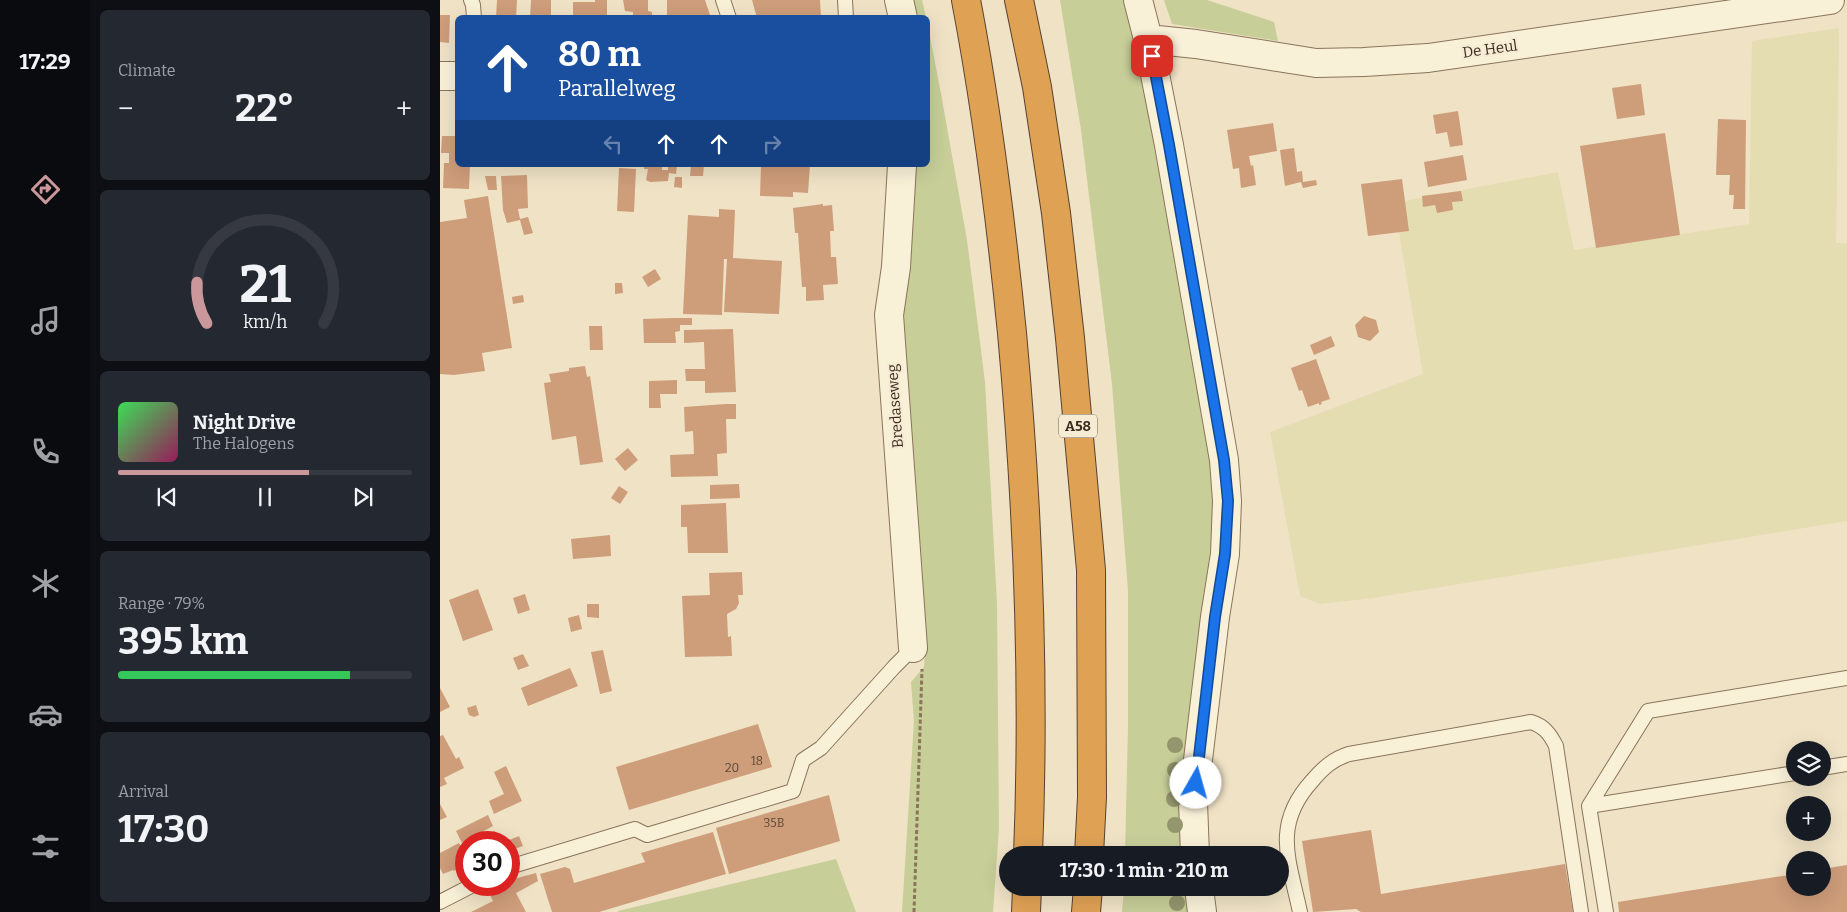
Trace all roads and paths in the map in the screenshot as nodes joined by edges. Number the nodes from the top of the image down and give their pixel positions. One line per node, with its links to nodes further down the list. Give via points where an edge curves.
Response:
1 (471, 0): 9 (lane)
2 (723, 0): 10 (lane)
3 (845, 0): 11 (lane)
4 (900, 0): 12 (street)
5 (966, 0): 23 (highway, via 999,212 1019,405 1030,621)
6 (1020, 0): 24 (highway, A58, via 1056,212 1091,570)
7 (1138, 0): 13 (street)
8 (1830, 0): 13 (street, De Heul, via 1428,58 1364,62 1316,62)
9 (474, 15)
10 (728, 15)
11 (846, 15)
12 (902, 15)
13 (1148, 39): 25 (street, via 1224,460 1228,501 1225,554 1194,802)
14 (440, 76): 15 (street)
15 (455, 76)
16 (902, 167): 17 (street, Bredaseweg, via 896,266 889,315)
17 (913, 648): 26 (lane, via 821,748 803,760 793,790 647,835 635,829); 32 (path, via 922,667)
18 (1847, 678): 22 (lane, via 1648,711)
19 (1847, 764): 20 (lane)
20 (1831, 767)
21 (1786, 774): 22 (lane)
22 (1589, 806): 38 (lane)
23 (1028, 846)
24 (1089, 846)
25 (1195, 846)
26 (520, 864)
27 (455, 894): 31 (lane)
28 (1027, 896): 33 (highway)
29 (1087, 896): 34 (highway)
30 (1200, 896): 35 (street)
31 (440, 902)
32 (914, 912)
33 (1026, 912)
34 (1086, 912)
35 (1202, 912)
36 (1300, 912): 37 (lane, via 1286,843 1287,826 1291,810 1307,786 1336,758 1531,722 1540,725 1556,746)
37 (1581, 912)
38 (1606, 912)

